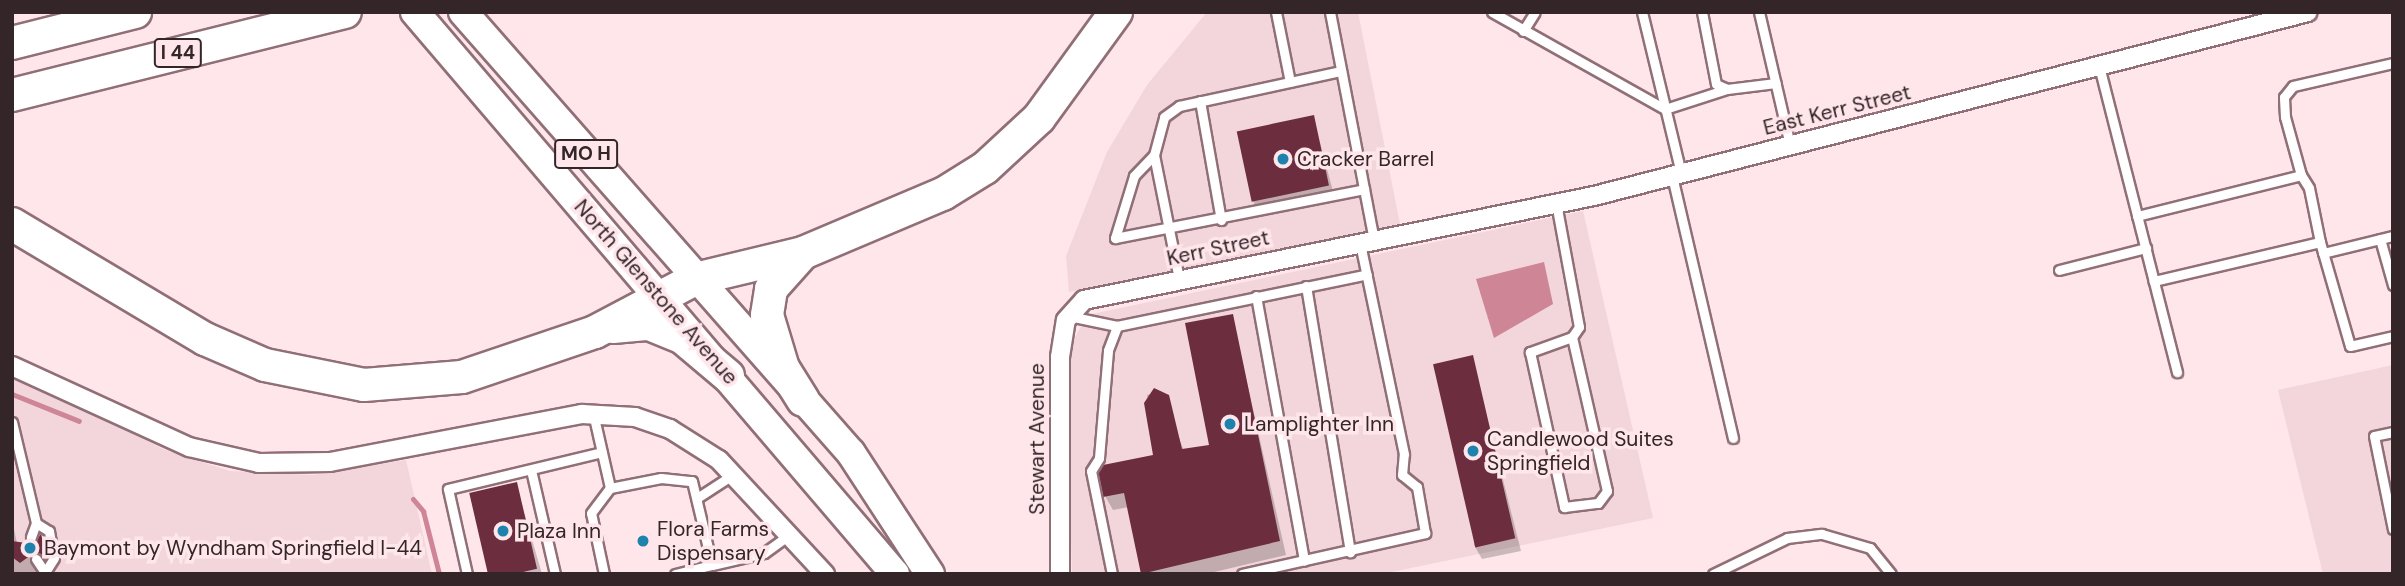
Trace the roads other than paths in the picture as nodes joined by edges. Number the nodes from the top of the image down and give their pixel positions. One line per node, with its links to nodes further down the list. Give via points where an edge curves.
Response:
1 (135, 12): 15 (highway, I 44)
2 (345, 12): 22 (highway, I 44)
3 (415, 12): 50 (main road, North Glenstone Avenue)
4 (1116, 12): 40 (highway, via 1056,99 985,168 923,205)
5 (1276, 12): 19 (lane)
6 (1330, 12): 18 (lane)
7 (1492, 12): 14 (lane)
8 (1535, 12): 14 (lane)
9 (1642, 12): 24 (lane)
10 (1702, 12): 21 (lane, via 1716,84)
11 (1759, 12): 20 (lane)
12 (2308, 12): 17 (street, East Kerr Street)
13 (470, 20): 44 (main road, North Glenstone Avenue / MO H)
14 (1523, 31): 24 (lane)
15 (12, 43)
16 (2393, 63): 28 (lane, via 2292,86 2284,97 2285,117)
17 (2099, 66): 25 (street, East Kerr Street); 31 (lane)
18 (1341, 71): 19 (lane); 29 (lane)
19 (1290, 82): 23 (lane)
20 (1776, 83): 21 (lane); 25 (lane)
21 (1727, 89): 24 (lane)
22 (12, 94)
23 (1200, 102): 26 (lane, via 1164,117); 32 (lane)
24 (1665, 108): 27 (lane)
25 (1790, 145): 27 (street, East Kerr Street)
26 (1154, 155): 34 (lane); 34 (lane, via 1134,176 1115,239)
27 (1677, 174): 30 (street, East Kerr Street); 63 (lane)
28 (2301, 175): 31 (lane); 38 (lane)
29 (1364, 189): 32 (lane); 37 (lane)
30 (1556, 203): 37 (street, East Kerr Street); 55 (lane, via 1578,327)
31 (2137, 216): 39 (lane)
32 (1221, 220): 34 (lane)
33 (12, 225): 53 (highway, via 205,339 314,378 376,385 438,382)
34 (1169, 232): 45 (lane)
35 (2393, 236): 36 (lane)
36 (2380, 239): 41 (lane); 47 (lane)
37 (1367, 241): 43 (lane); 45 (street, Kerr Street)
38 (2320, 242): 41 (lane); 46 (lane)
39 (2146, 248): 42 (lane); 46 (lane)
40 (803, 253): 44 (highway); 59 (highway, via 771,289 767,315 783,368)
41 (2323, 253): 54 (lane, via 2350,346)
42 (2059, 270)
43 (1367, 274): 48 (lane); 73 (lane, via 1404,454 1402,475 1417,487 1426,528 1419,539)
44 (695, 279): 50 (highway); 59 (main road, North Glenstone Avenue / MO H)
45 (1179, 279): 51 (street, Kerr Street)
46 (2154, 281): 57 (lane)
47 (2393, 285)
48 (1306, 286): 49 (lane); 73 (lane)
49 (1256, 296): 52 (lane); 75 (lane)
50 (663, 299): 53 (highway); 58 (main road, North Glenstone Avenue)
51 (1071, 312): 52 (lane); 85 (street, Stewart Avenue, via 1057,388)
52 (1117, 327): 86 (lane, via 1108,350 1099,458 1091,471)
53 (595, 331): 58 (highway, via 649,324 683,338)
54 (2393, 336)
55 (1572, 337): 55 (lane, via 1530,352 1564,507 1598,503 1607,491)
56 (12, 366): 60 (street, via 40,373 172,439 236,459 330,462)
57 (2177, 372)
58 (728, 376): 83 (main road, North Glenstone Avenue)
59 (803, 400): 84 (main road, North Glenstone Avenue, via 851,453)
60 (593, 413): 64 (lane); 66 (street, via 670,429)
61 (12, 422): 69 (lane)
62 (2393, 432): 70 (lane, via 2374,436)
63 (1733, 438)
64 (602, 452): 65 (lane); 67 (lane)
65 (531, 470): 79 (lane, via 448,489); 80 (lane)
66 (734, 474): 68 (lane); 71 (street)
67 (610, 488): 68 (lane, via 661,478 692,481); 81 (lane, via 591,513)
68 (697, 498): 76 (lane)
69 (36, 523): 72 (lane); 77 (lane, via 49,531 54,558)
70 (2393, 529)
71 (789, 535): 76 (lane, via 764,553); 78 (street)
72 (31, 537)
73 (1350, 552): 75 (lane)
74 (36, 559): 77 (lane)
75 (1304, 561): 87 (lane)
76 (712, 565): 82 (lane)
77 (46, 572)
78 (822, 573)
79 (467, 574)
80 (555, 574)
81 (604, 574)
82 (675, 574)
83 (895, 574)
84 (930, 574)
85 (1060, 574)
86 (1112, 574)
87 (1241, 574)
88 (1713, 574): 89 (lane, via 1787,538 1822,534 1870,548)
89 (1891, 574)

